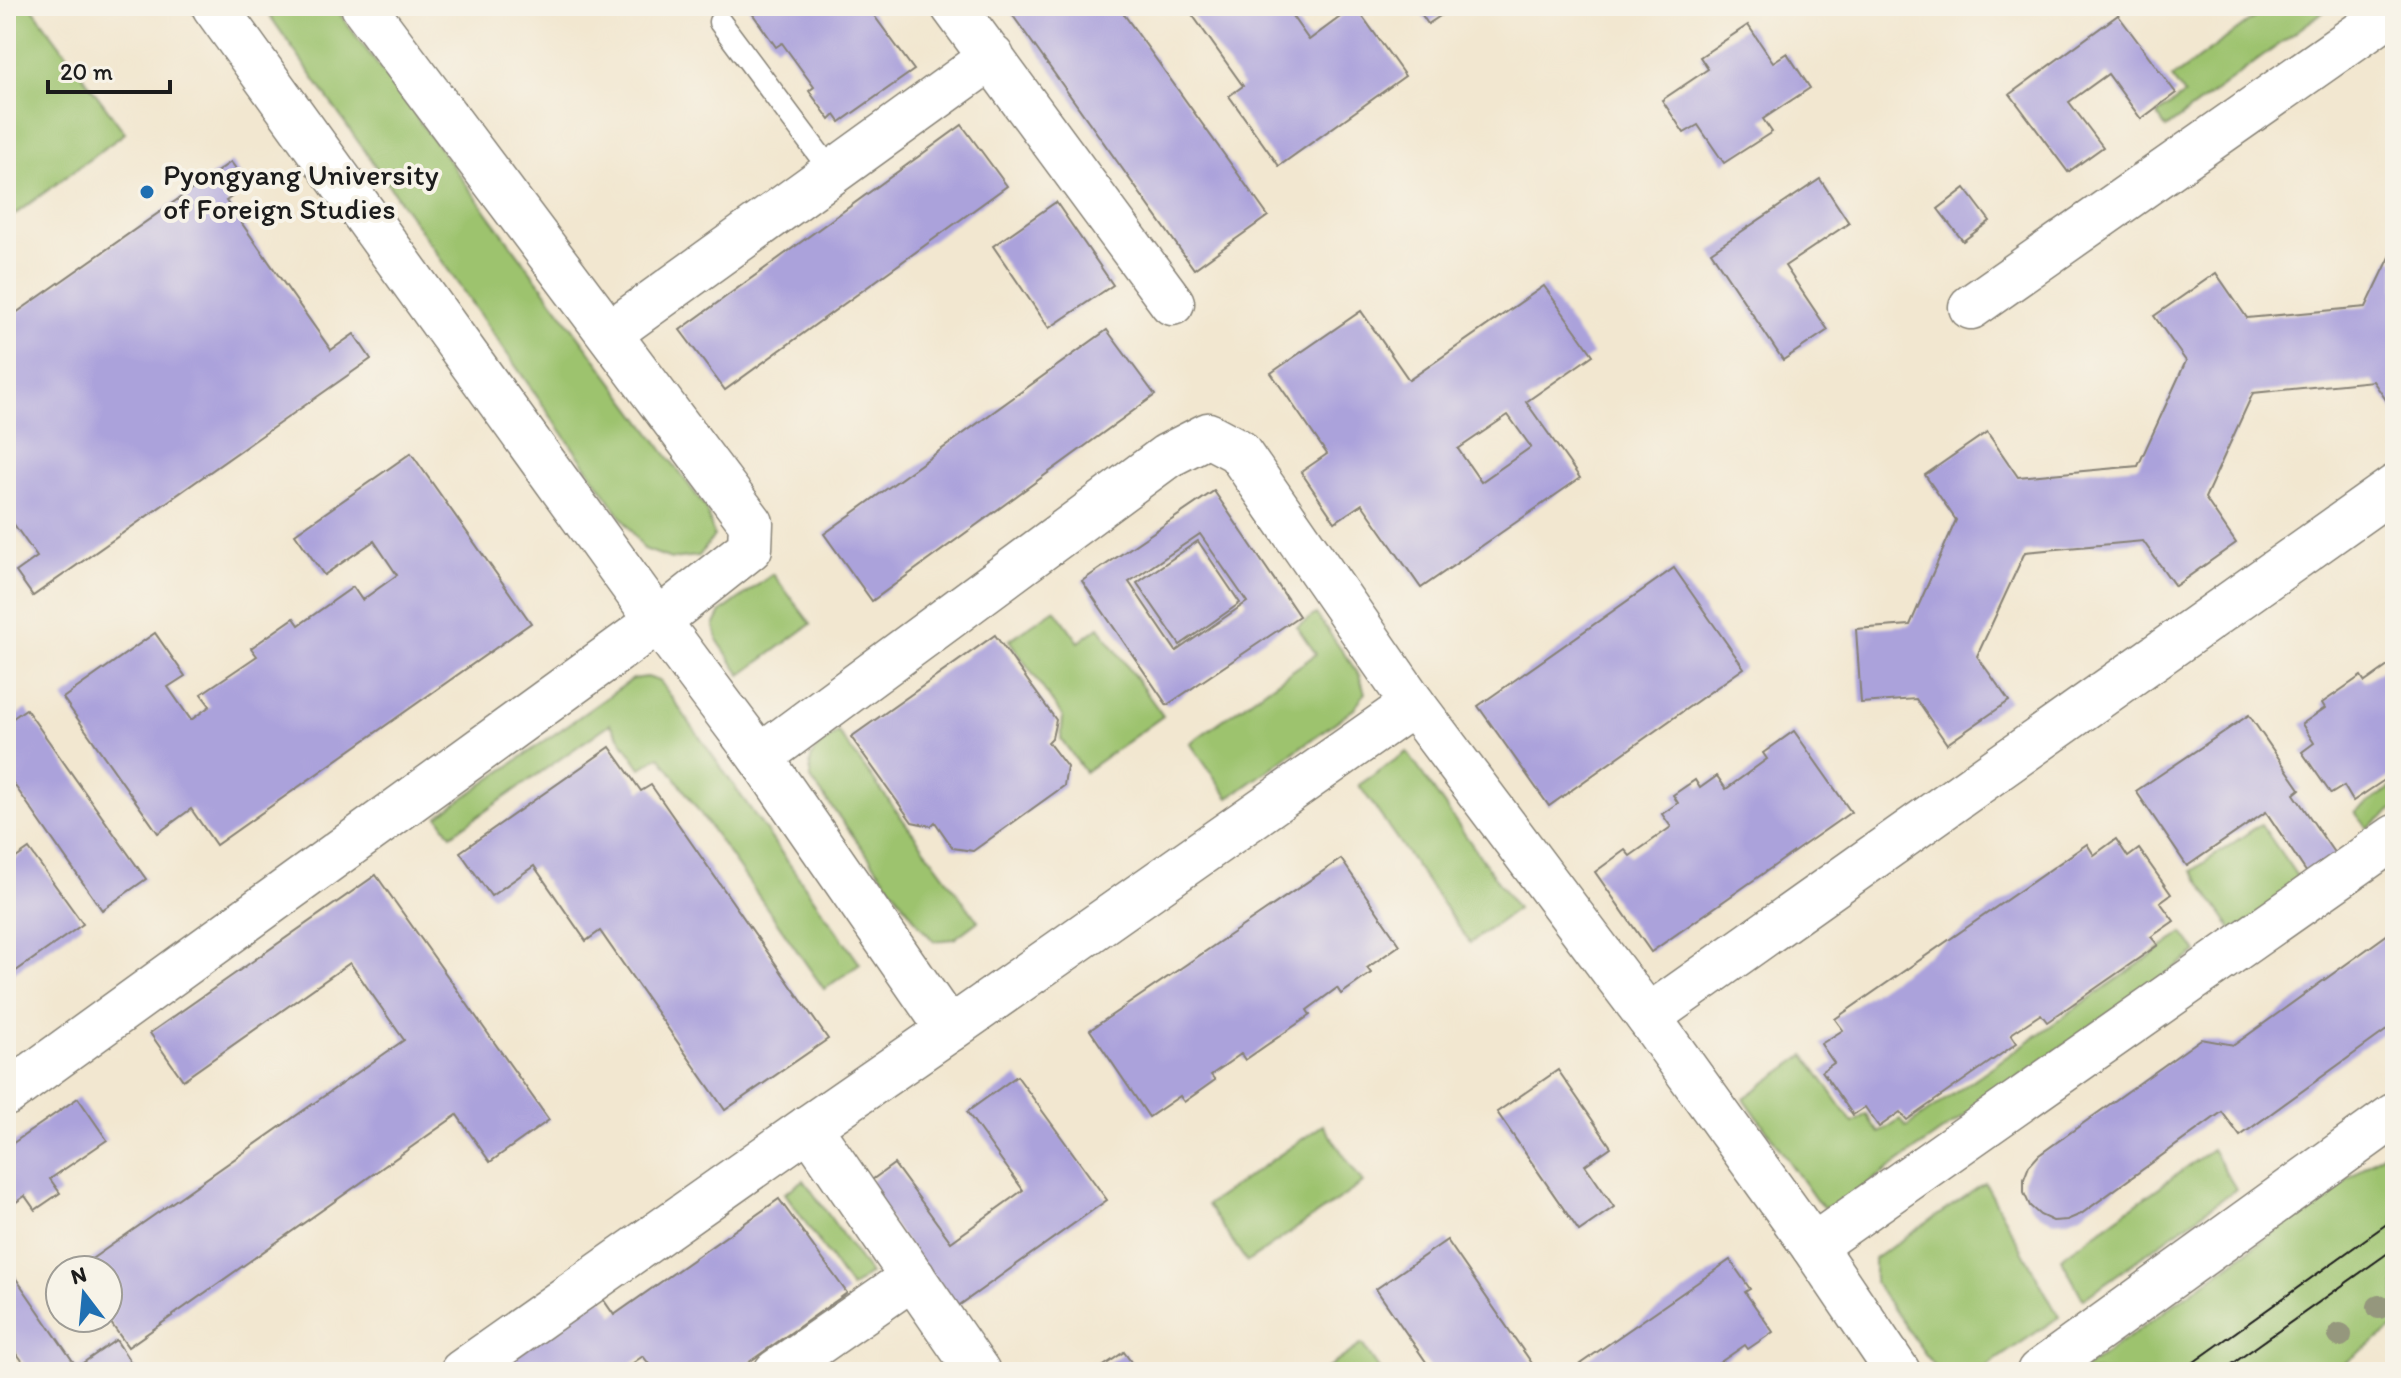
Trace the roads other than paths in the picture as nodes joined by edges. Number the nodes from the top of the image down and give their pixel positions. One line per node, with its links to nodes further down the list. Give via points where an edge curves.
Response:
1 (214, 6): 12 (street)
2 (363, 6): 10 (street)
3 (953, 6): 6 (street)
4 (2391, 6): 9 (street, via 2380,20)
5 (720, 22): 7 (lane)
6 (992, 57): 7 (street); 8 (street)
7 (832, 172): 10 (street)
8 (1172, 303)
9 (1971, 307)
10 (610, 333): 12 (street, via 751,523 750,548)
11 (2395, 487): 16 (street)
12 (658, 621): 14 (street); 18 (street)
13 (1413, 704): 14 (street, via 1238,451 1208,435 1167,456); 16 (street); 17 (street)
14 (760, 757): 17 (street)
15 (2395, 837): 21 (street)
16 (1648, 1017): 21 (street)
17 (949, 1030): 20 (street)
18 (6, 1094)
19 (2395, 1115): 27 (street)
20 (809, 1127): 22 (street); 23 (street)
21 (1813, 1246): 26 (street)
22 (913, 1277): 24 (street); 25 (street)
23 (462, 1372)
24 (776, 1372)
25 (978, 1372)
26 (1898, 1372)
27 (2039, 1372)

